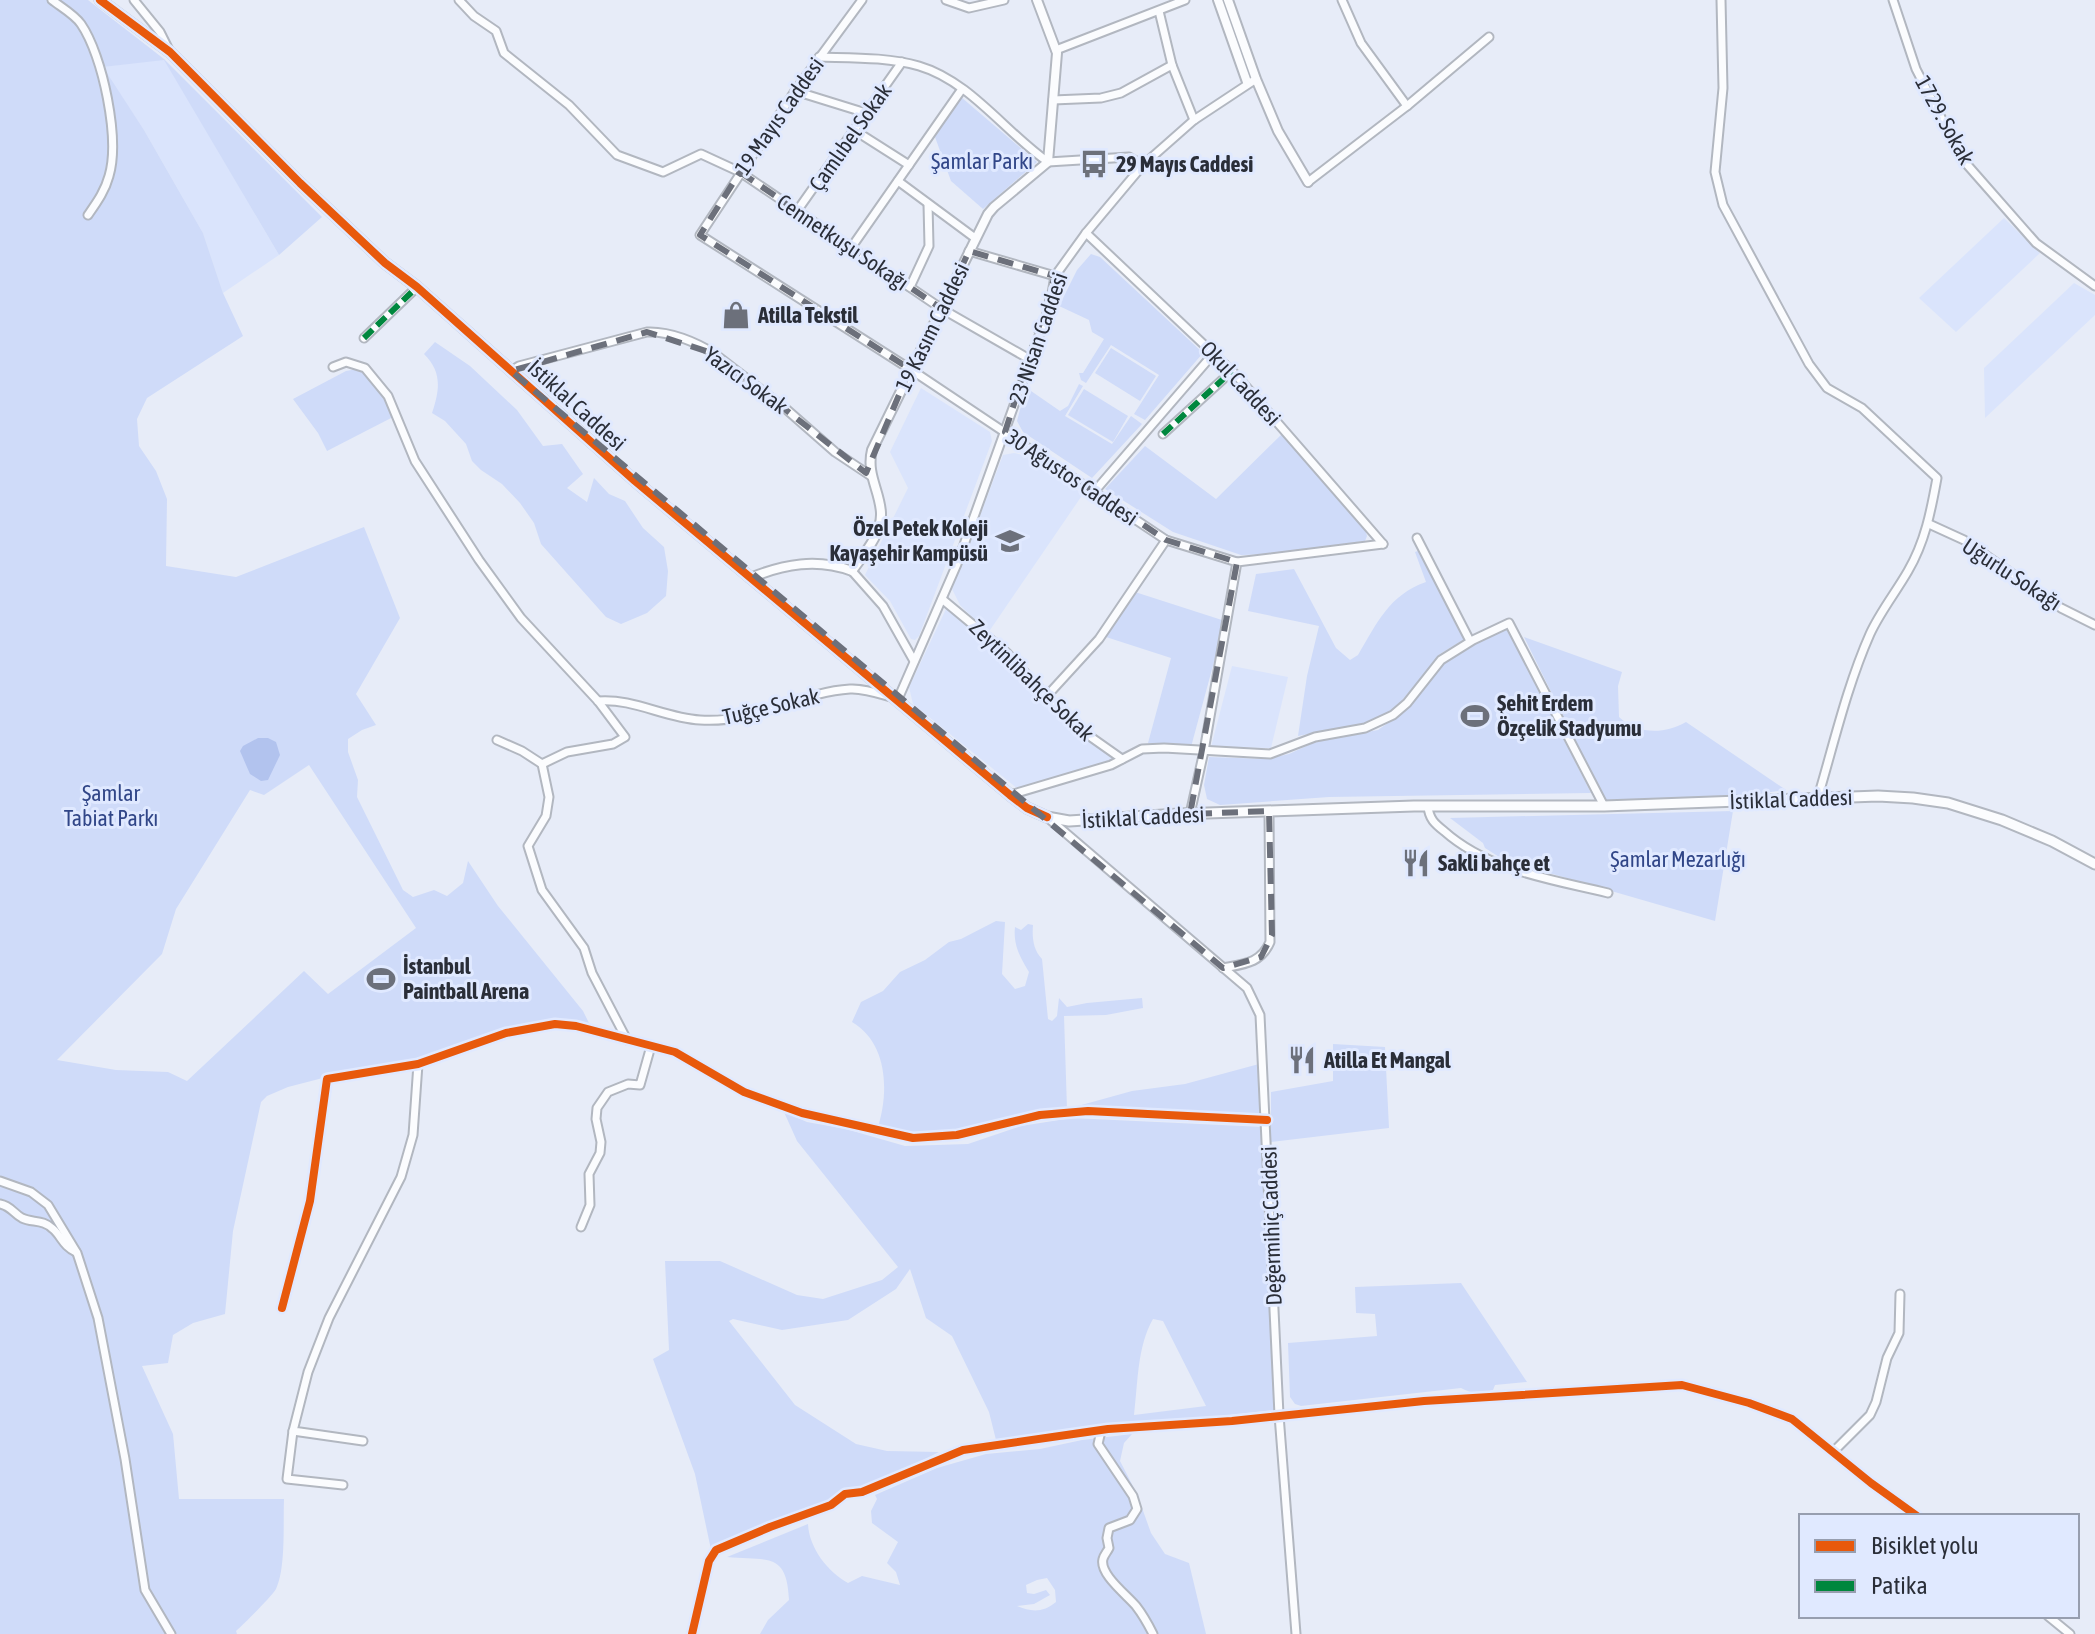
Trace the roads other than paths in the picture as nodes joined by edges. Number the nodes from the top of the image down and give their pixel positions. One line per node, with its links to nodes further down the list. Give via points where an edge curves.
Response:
1 (52, 0): 38 (street, via 80,22 112,120 110,175)
2 (100, 0): 18 (main road, İstiklal Caddesi)
3 (459, 0): 33 (street, Cennetkuşu Sokağı, via 496,31 504,53 569,105 617,155 663,172 701,154)
4 (862, 0): 19 (street, 19 Mayıs Caddesi)
5 (946, 0): 6 (street, via 969,8)
6 (1004, 0)
7 (1037, 0): 17 (street)
8 (1185, 0): 15 (street)
9 (1218, 0): 22 (street)
10 (1228, 0): 22 (street)
11 (1342, 0): 26 (street, via 1361,43)
12 (1721, 0): 60 (street, via 1723,88 1715,172 1723,205 1827,388 1862,408 1937,478)
13 (1893, 0): 45 (street, 1729. Sokak, via 1916,69 1963,160 2036,243)
14 (136, 1): 18 (street)
15 (1159, 11): 17 (street); 21 (street)
16 (1489, 37): 26 (street)
17 (1056, 50): 25 (street)
18 (170, 52): 46 (main road, İstiklal Caddesi, via 300,183)
19 (819, 57): 20 (street); 24 (street, 19 Mayıs Caddesi)
20 (902, 62): 23 (street, via 921,66); 27 (street, Çamlıbel Sokak)
21 (1172, 65): 25 (street, via 1121,93); 28 (street)
22 (1252, 80): 28 (street, 23 Nisan Caddesi); 35 (street)
23 (962, 89): 30 (street); 31 (street)
24 (795, 91): 27 (street); 33 (street, 19 Mayıs Caddesi)
25 (1053, 100): 30 (street)
26 (1407, 106): 35 (street)
27 (866, 113): 29 (street, Çamlıbel Sokak)
28 (1194, 120): 32 (street, 23 Nisan Caddesi)
29 (854, 130): 31 (street); 37 (street, Çamlıbel Sokak)
30 (1048, 162): 32 (street, via 1129,157); 41 (street, 19 Kasım Caddesi, via 994,207)
31 (909, 165): 34 (street)
32 (1143, 165): 39 (street, 23 Nisan Caddesi)
33 (740, 172): 37 (street, Cennetkuşu Sokağı); 40 (street, 19 Mayıs Caddesi)
34 (898, 181): 36 (street); 42 (street)
35 (1308, 182)
36 (928, 204): 41 (street); 47 (street, via 929,246)
37 (797, 211): 42 (street, Cennetkuşu Sokağı)
38 (88, 215)
39 (1086, 233): 44 (street, 23 Nisan Caddesi); 50 (street, Okul Caddesi)
40 (700, 235): 53 (street, 30 Ağustos Caddesi)
41 (975, 238): 43 (street, 19 Kasım Caddesi)
42 (851, 248): 47 (street, Cennetkuşu Sokağı)
43 (969, 251): 44 (street); 48 (street, 19 Kasım Caddesi)
44 (1055, 276): 51 (street, 23 Nisan Caddesi)
45 (2095, 286)
46 (417, 287): 49 (street); 54 (main road, İstiklal Caddesi)
47 (910, 287): 48 (street, Cennetkuşu Sokağı)
48 (942, 309): 51 (street, Cennetkuşu Sokağı); 53 (street, 19 Kasım Caddesi)
49 (364, 338)
50 (1214, 353): 55 (street, Okul Caddesi); 59 (street)
51 (1031, 360): 56 (street, 23 Nisan Caddesi)
52 (333, 367): 74 (street, via 346,362 365,368 388,396 415,461 479,560 521,618)
53 (910, 369): 56 (street, 30 Ağustos Caddesi); 58 (street, 19 Kasım Caddesi, via 872,450)
54 (511, 371): 58 (street, Yazıcı Sokak, via 659,332 715,354); 65 (main road, İstiklal Caddesi)
55 (1232, 371): 57 (street); 63 (street, Okul Caddesi, via 1383,544)
56 (1005, 432): 59 (street, 30 Ağustos Caddesi); 66 (street, 23 Nisan Caddesi)
57 (1163, 434)
58 (871, 476): 64 (street, 19 Kasım Caddesi, via 880,524)
59 (1094, 492): 62 (street, 30 Ağustos Caddesi)
60 (1929, 524): 67 (street, Uğurlu Sokağı, via 1964,540 2061,608); 80 (street, via 1910,568 1869,636)
61 (1417, 538): 68 (street)
62 (1166, 540): 63 (street, 30 Ağustos Caddesi); 72 (street, via 1099,639)
63 (1237, 562): 76 (street)
64 (852, 571): 65 (street, via 805,563); 69 (street, via 883,606)
65 (750, 578): 70 (main road, İstiklal Caddesi)
66 (942, 599): 69 (street, 23 Nisan Caddesi); 72 (street, Zeytinlibahçe Sokak, via 1007,653)
67 (2095, 625)
68 (1470, 641): 76 (street, via 1441,660 1407,703 1379,722 1270,754); 82 (street, via 1509,623)
69 (914, 661): 73 (street, 23 Nisan Caddesi)
70 (860, 668): 71 (street); 73 (main road, İstiklal Caddesi)
71 (852, 688): 73 (street, Tuğçe Sokak); 74 (street, Tuğçe Sokak, via 730,720 698,720 615,700)
72 (1045, 698): 77 (street, Zeytinlibahçe Sokak)
73 (898, 699): 79 (main road, İstiklal Caddesi)
74 (598, 701): 78 (street, via 625,737)
75 (497, 740): 78 (street)
76 (1204, 751): 77 (street, via 1152,748); 84 (street)
77 (1122, 759): 79 (street)
78 (542, 764): 89 (street, via 549,797 546,816 528,846 531,858 542,890 584,948)
79 (1010, 795): 85 (main road, İstiklal Caddesi)
80 (1818, 797): 82 (main road, İstiklal Caddesi); 86 (main road, İstiklal Caddesi, via 1948,803 2002,820)
81 (1428, 806): 82 (main road, İstiklal Caddesi); 83 (main road, İstiklal Caddesi); 87 (street, via 1432,821 1478,856)
82 (1604, 806)
83 (1269, 811): 84 (main road, İstiklal Caddesi); 88 (street, via 1270,942 1253,963)
84 (1190, 814): 85 (main road, İstiklal Caddesi, via 1069,821)
85 (1047, 817): 88 (street, Değermihiç Caddesi)
86 (2095, 864)
87 (1608, 893)
88 (1223, 968): 92 (street, Değermihiç Caddesi, via 1257,1004)
89 (627, 1040): 90 (street); 91 (street, via 555,1024 506,1033)
90 (651, 1046): 92 (street, via 675,1052 744,1092 802,1113 913,1138 1088,1111); 95 (street, via 640,1085 608,1092 597,1108 600,1153 589,1174 590,1205)
91 (418, 1064): 98 (street, via 327,1079 310,1201); 100 (street, via 413,1135 401,1177 329,1318)
92 (1267, 1120): 99 (street, Değermihiç Caddesi)
93 (0, 1181): 96 (street, via 31,1192 48,1205)
94 (0, 1204): 96 (street, via 23,1218 43,1221)
95 (581, 1227)
96 (77, 1253): 107 (street, via 98,1318 145,1590)
97 (1900, 1294): 103 (street, via 1899,1333 1876,1402)
98 (282, 1308)
99 (1279, 1415): 101 (street); 103 (street, via 1682,1385 1792,1419); 110 (street, Değermihiç Caddesi)
100 (293, 1431): 102 (street); 104 (street, via 287,1479)
101 (1101, 1431): 108 (street, via 963,1450 716,1550); 109 (street, via 1098,1444 1137,1509 1130,1520 1109,1528 1104,1569)
102 (363, 1441)
103 (1833, 1452): 105 (street)
104 (343, 1485)
105 (1914, 1514)
106 (2050, 1618): 111 (street)
107 (171, 1634)
108 (692, 1634)
109 (1153, 1634)
110 (1296, 1634)
111 (2070, 1634)

